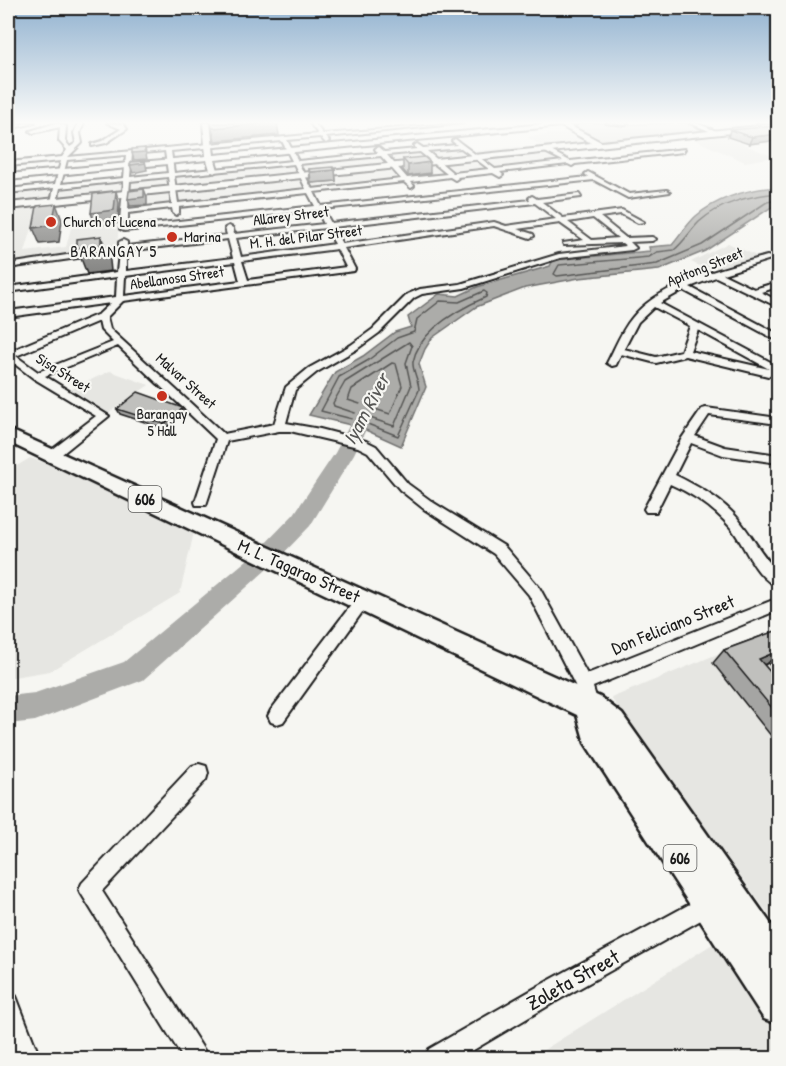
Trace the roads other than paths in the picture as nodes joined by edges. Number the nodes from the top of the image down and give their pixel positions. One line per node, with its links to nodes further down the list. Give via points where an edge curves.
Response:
1 (347, 172): 28 (street)
2 (46, 173): 17 (main road)
3 (61, 173): 26 (street)
4 (128, 173): 21 (street)
5 (195, 173): 15 (street)
6 (214, 173): 25 (main road)
7 (257, 173): 22 (street)
8 (301, 173): 16 (street)
9 (339, 173): 16 (main road)
10 (398, 173): 23 (street)
11 (448, 173): 18 (street)
12 (490, 173): 18 (street)
13 (497, 173): 27 (street)
14 (585, 173): 20 (street)
15 (171, 175): 21 (street); 29 (street)
16 (303, 176): 22 (main road); 31 (street)
17 (8, 177)
18 (453, 177): 23 (street); 32 (street)
19 (548, 177): 24 (street)
20 (594, 178): 24 (street); 33 (street, via 627,196)
21 (128, 180): 26 (street); 34 (street)
22 (261, 181): 25 (main road); 35 (street)
23 (407, 182): 28 (street); 36 (street)
24 (556, 182): 27 (street); 38 (street, Allarey Street, via 579,196)
25 (218, 185): 29 (main road); 37 (street)
26 (57, 186): 30 (street); 39 (street)
27 (515, 186): 32 (street); 38 (street)
28 (356, 187): 31 (street); 40 (street)
29 (172, 189): 34 (main road); 42 (street)
30 (8, 191)
31 (311, 192): 35 (street); 44 (street)
32 (471, 192): 36 (street); 43 (street)
33 (667, 192)
34 (127, 194): 39 (main road); 45 (street)
35 (267, 196): 37 (street); 46 (street)
36 (420, 197): 40 (street); 47 (street)
37 (222, 201): 42 (street); 49 (street)
38 (536, 201): 43 (street, Allarey Street); 50 (street)
39 (54, 202): 41 (main road)
40 (367, 203): 44 (street); 52 (street)
41 (8, 206)
42 (175, 206): 45 (street); 51 (street)
43 (489, 207): 47 (street, Allarey Street)
44 (319, 208): 46 (street); 54 (street)
45 (125, 211): 57 (street)
46 (274, 213): 49 (street); 59 (street)
47 (434, 214): 52 (street, Allarey Street); 60 (street)
48 (594, 216): 50 (street, M. H. del Pilar Street); 53 (street, M. H. del Pilar Street, via 622,212 640,222); 58 (street)
49 (227, 218): 51 (street); 61 (street)
50 (563, 220): 56 (street, M. H. del Pilar Street); 66 (street)
51 (177, 223): 57 (street); 65 (street)
52 (381, 223): 54 (street, Allarey Street)
53 (631, 225)
54 (328, 226): 59 (street, Allarey Street); 68 (street)
55 (622, 227): 58 (street)
56 (506, 228): 60 (street, M. H. del Pilar Street, via 494,224); 62 (street)
57 (124, 229): 69 (street)
58 (613, 229): 64 (street)
59 (280, 231): 61 (street, Allarey Street); 72 (street)
60 (449, 231): 68 (street, M. H. del Pilar Street, via 391,236)
61 (231, 236): 65 (street, Allarey Street); 71 (street)
62 (530, 236)
63 (652, 239): 64 (street)
64 (624, 240): 66 (street); 98 (street, via 631,250 559,256 461,286 411,296 376,332 313,370 290,389)
65 (180, 242): 69 (street, Allarey Street); 76 (street)
66 (591, 242): 67 (street)
67 (567, 243)
68 (339, 247): 72 (street, M. H. del Pilar Street); 72 (street, Abellanosa Street, via 351,269)
69 (123, 249): 73 (street, Allarey Street); 74 (street)
70 (770, 258): 75 (street, Apitong Street)
71 (237, 259): 72 (street, M. H. del Pilar Street); 76 (street, M. H. del Pilar Street); 77 (street)
72 (294, 264): 77 (street, Abellanosa Street)
73 (8, 266)
74 (122, 273): 76 (street, M. H. del Pilar Street); 80 (street, M. H. del Pilar Street); 83 (street)
75 (717, 274): 79 (street, Apitong Street); 81 (street)
76 (185, 278): 77 (street, Abellanosa Street); 83 (street, Abellanosa Street)
77 (244, 282)
78 (778, 284): 81 (street)
79 (684, 287): 84 (street, Apitong Street); 89 (street)
80 (9, 289): 82 (street)
81 (753, 292): 85 (street)
82 (8, 300)
83 (120, 300): 86 (street, Abellanosa Street); 87 (street)
84 (654, 303): 88 (street); 91 (street, Apitong Street, via 638,316)
85 (778, 304)
86 (8, 314)
87 (102, 316): 90 (street, Malvar Street, via 106,330); 93 (street)
88 (695, 325): 92 (street); 95 (street)
89 (778, 338)
90 (120, 342): 96 (street); 100 (street, Malvar Street)
91 (619, 351): 92 (street, via 656,360); 94 (street, Apitong Street)
92 (685, 353): 95 (street)
93 (8, 355): 96 (street, Sisa Street)
94 (612, 363)
95 (774, 370)
96 (37, 376): 102 (street, Sisa Street, via 103,416)
97 (778, 421): 101 (street, via 706,411)
98 (279, 427): 100 (street); 110 (street, via 362,444 378,454 404,487 499,550 534,591)
99 (8, 435): 102 (main road, M. L. Tagarao Street / 606)
100 (222, 438): 105 (street)
101 (688, 438): 103 (street, via 723,451); 104 (street)
102 (53, 455): 108 (main road, M. L. Tagarao Street / 606)
103 (778, 459)
104 (667, 477): 106 (street); 107 (street, via 699,492 736,525 757,560)
105 (201, 502)
106 (651, 509)
107 (778, 580)
108 (363, 600): 110 (main road, M. L. Tagarao Street / 606); 111 (street)
109 (778, 604): 110 (street, Don Feliciano Street)
110 (587, 695): 113 (main road, 606, via 595,733); 114 (main road, M. L. Tagarao Street / 606, via 629,747)
111 (277, 716)
112 (198, 773): 118 (street, via 89,890)
113 (710, 904): 116 (main road, 606); 119 (street, Zoleta Street)
114 (778, 965)
115 (8, 1004): 117 (street)
116 (778, 1005)
117 (28, 1059)
118 (197, 1059)
119 (438, 1059)

